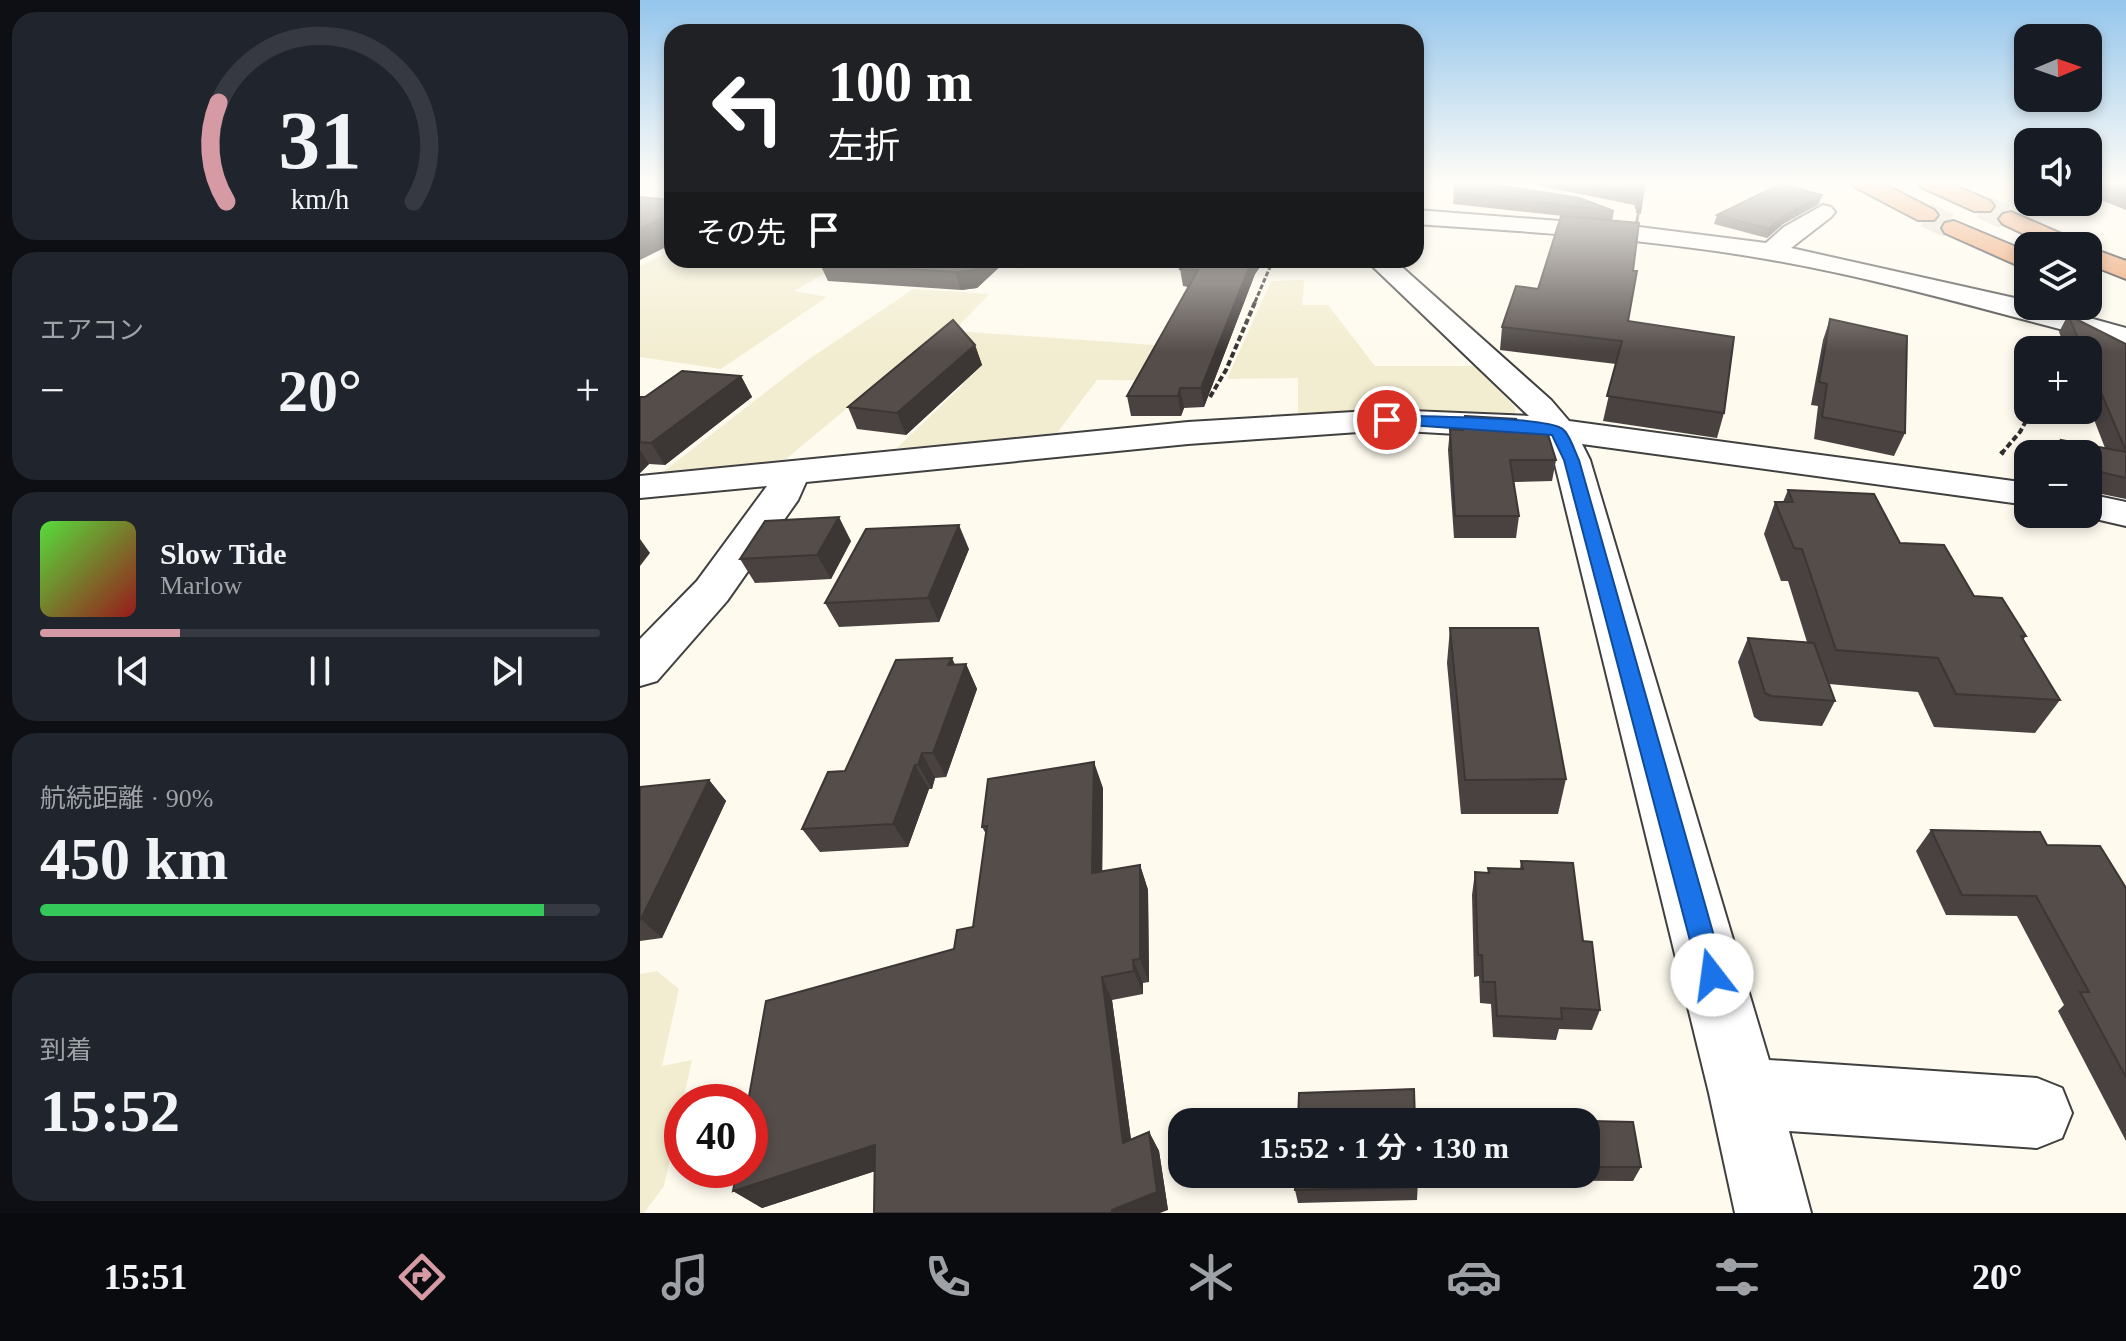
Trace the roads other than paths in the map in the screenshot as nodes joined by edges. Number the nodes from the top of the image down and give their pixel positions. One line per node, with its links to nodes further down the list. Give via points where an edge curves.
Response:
1 (1705, 239): 4 (street)
2 (1786, 239): 4 (street)
3 (1977, 239): 5 (highway)
4 (1772, 252): 9 (street, via 1936,285)
5 (2014, 256)
6 (2102, 261): 8 (highway)
7 (1388, 268): 10 (street, via 1539,407)
8 (2126, 271)
9 (2126, 337)
10 (1558, 431): 11 (street, via 1332,421); 13 (street); 17 (street, via 1572,460)
11 (793, 470): 12 (street); 16 (street, via 779,500 712,591)
12 (640, 487)
13 (2014, 492)
14 (2102, 509): 15 (street)
15 (2126, 514)
16 (640, 669)
17 (1744, 1093): 18 (street); 19 (street)
18 (2037, 1113)
19 (1773, 1213)

